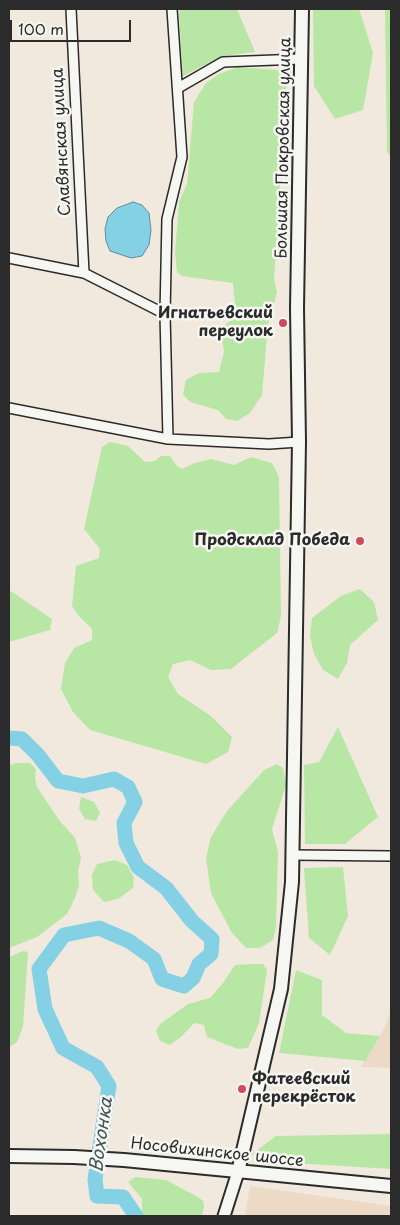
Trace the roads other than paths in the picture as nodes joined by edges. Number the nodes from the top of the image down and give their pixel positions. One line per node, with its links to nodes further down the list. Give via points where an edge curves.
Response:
1 (71, 9): 7 (street, Славянская улица)
2 (172, 9): 5 (street)
3 (302, 9): 4 (main road, Большая Покровская улица)
4 (301, 59): 5 (street, via 223,62); 11 (main road, Большая Покровская улица)
5 (178, 88): 8 (street, via 182,157 166,219)
6 (9, 258): 7 (street)
7 (84, 274): 8 (street)
8 (165, 314): 10 (street)
9 (9, 408): 10 (street)
10 (168, 439): 11 (street, via 269,444)
11 (299, 442): 12 (main road, Большая Покровская улица)
12 (292, 855): 13 (street); 15 (main road, Большая Покровская улица, via 281,989)
13 (391, 856)
14 (9, 1156): 15 (main road, Носовихинское шоссе, via 124,1160)
15 (238, 1172): 16 (main road, Носовихинское шоссе); 17 (street)
16 (391, 1186)
17 (224, 1216)

